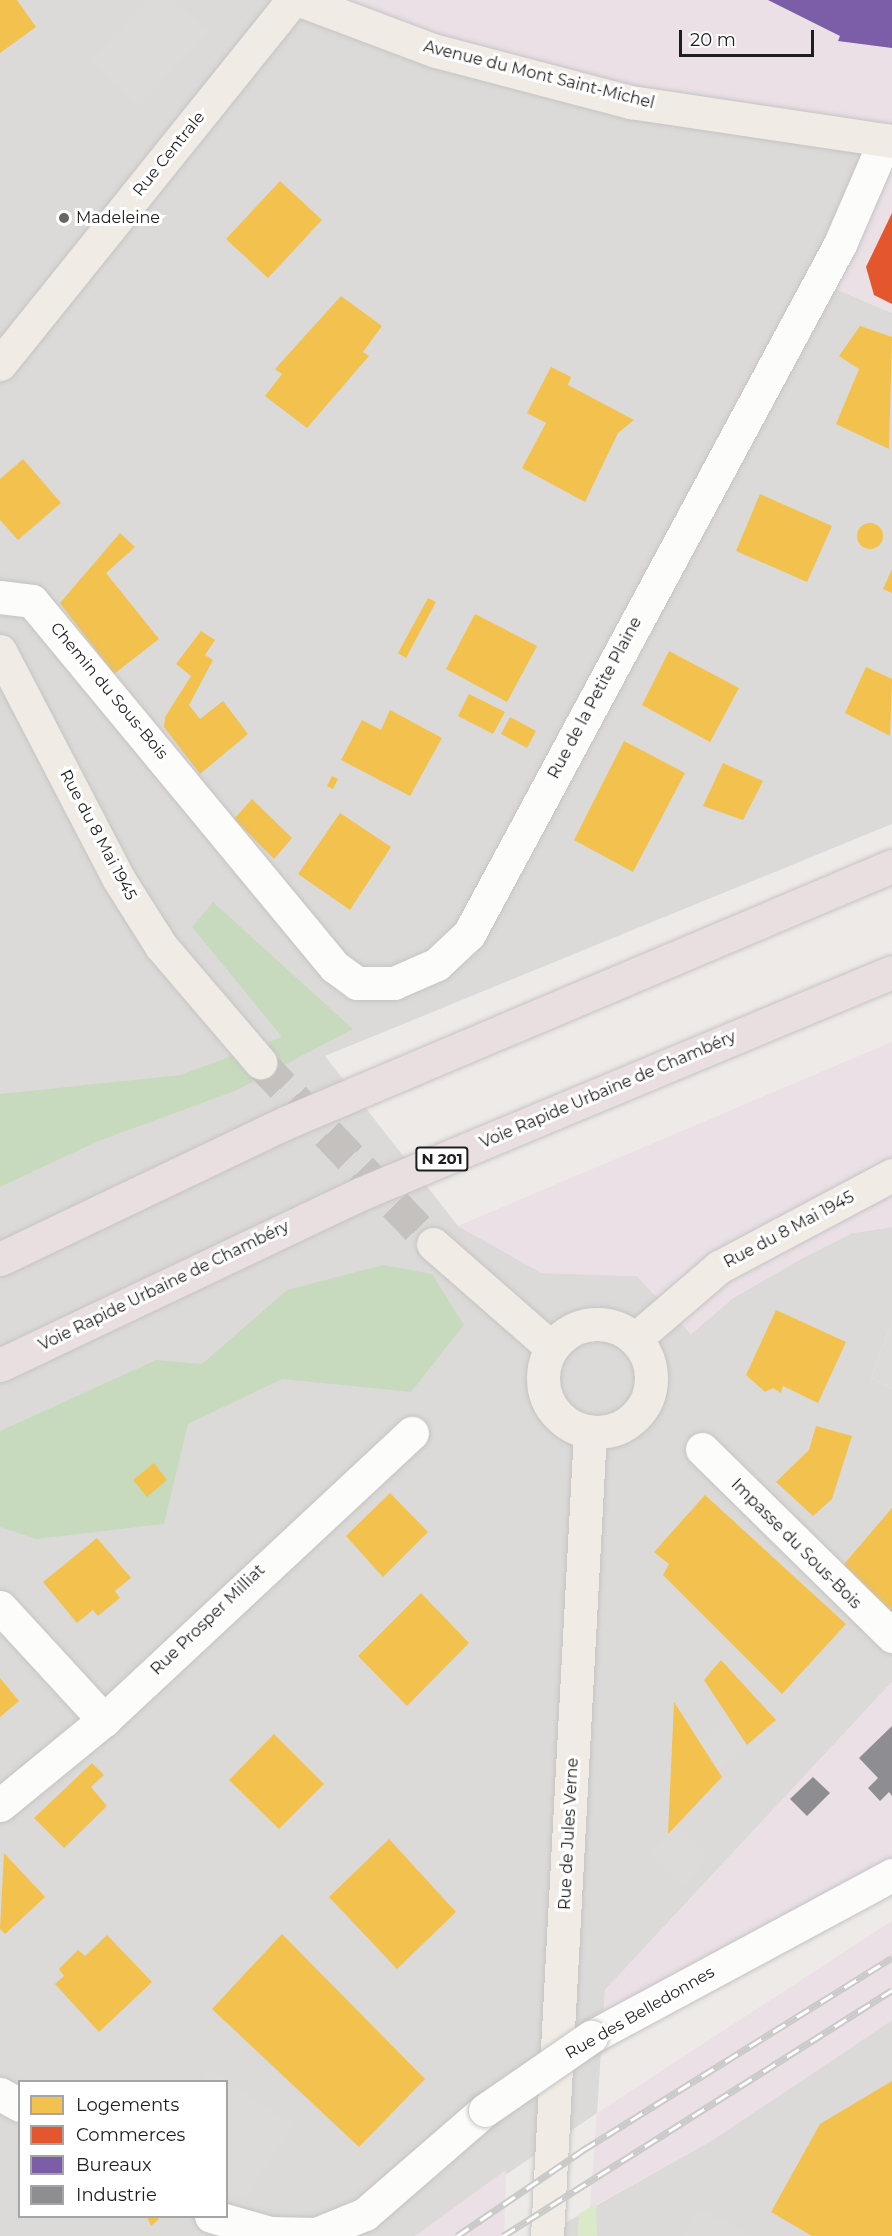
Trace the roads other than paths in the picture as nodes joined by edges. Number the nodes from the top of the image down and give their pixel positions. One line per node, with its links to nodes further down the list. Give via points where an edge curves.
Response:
1 (293, 0): 4 (main road, Rue Centrale)
2 (300, 0): 3 (main road, Avenue du Mont Saint-Michel, via 436,51 631,102)
3 (889, 140): 7 (street, Rue de la Petite Plaine, via 840,244 469,934 437,964 394,983 357,983 308,936)
4 (0, 364)
5 (0, 597): 7 (street, Chemin du Sous-Bois, via 32,601)
6 (0, 651): 10 (main road, Rue du 8 Mai 1945, via 149,927)
7 (205, 806)
8 (892, 866): 13 (highway, via 285,1123)
9 (892, 972): 16 (highway, Voie Rapide Urbaine de Chambéry / N 201, via 360,1194)
10 (260, 1062)
11 (892, 1175): 14 (main road, Rue du 8 Mai 1945, via 719,1267)
12 (432, 1244): 15 (main road)
13 (0, 1259)
14 (635, 1339): 15 (main road, via 611,1326 585,1325); 17 (main road, via 651,1373 649,1392 627,1423)
15 (552, 1348): 17 (main road, via 543,1372 548,1402 573,1427)
16 (0, 1365)
17 (590, 1432): 29 (main road, Rue de Jules Verne)
18 (412, 1433): 22 (street, Rue Prosper Milliat)
19 (702, 1449): 21 (street, Impasse du Sous-Bois)
20 (0, 1607): 22 (street)
21 (892, 1636)
22 (104, 1720): 23 (street, Rue Prosper Milliat)
23 (0, 1804)
24 (892, 1875): 28 (street, Rue des Belledonnes, bridge, via 591,2037 484,2110 365,2214)
25 (0, 2094): 26 (street)
26 (18, 2104)
27 (215, 2218): 28 (street, Rue des Belledonnes, via 270,2233)
28 (316, 2235)
29 (547, 2236)

